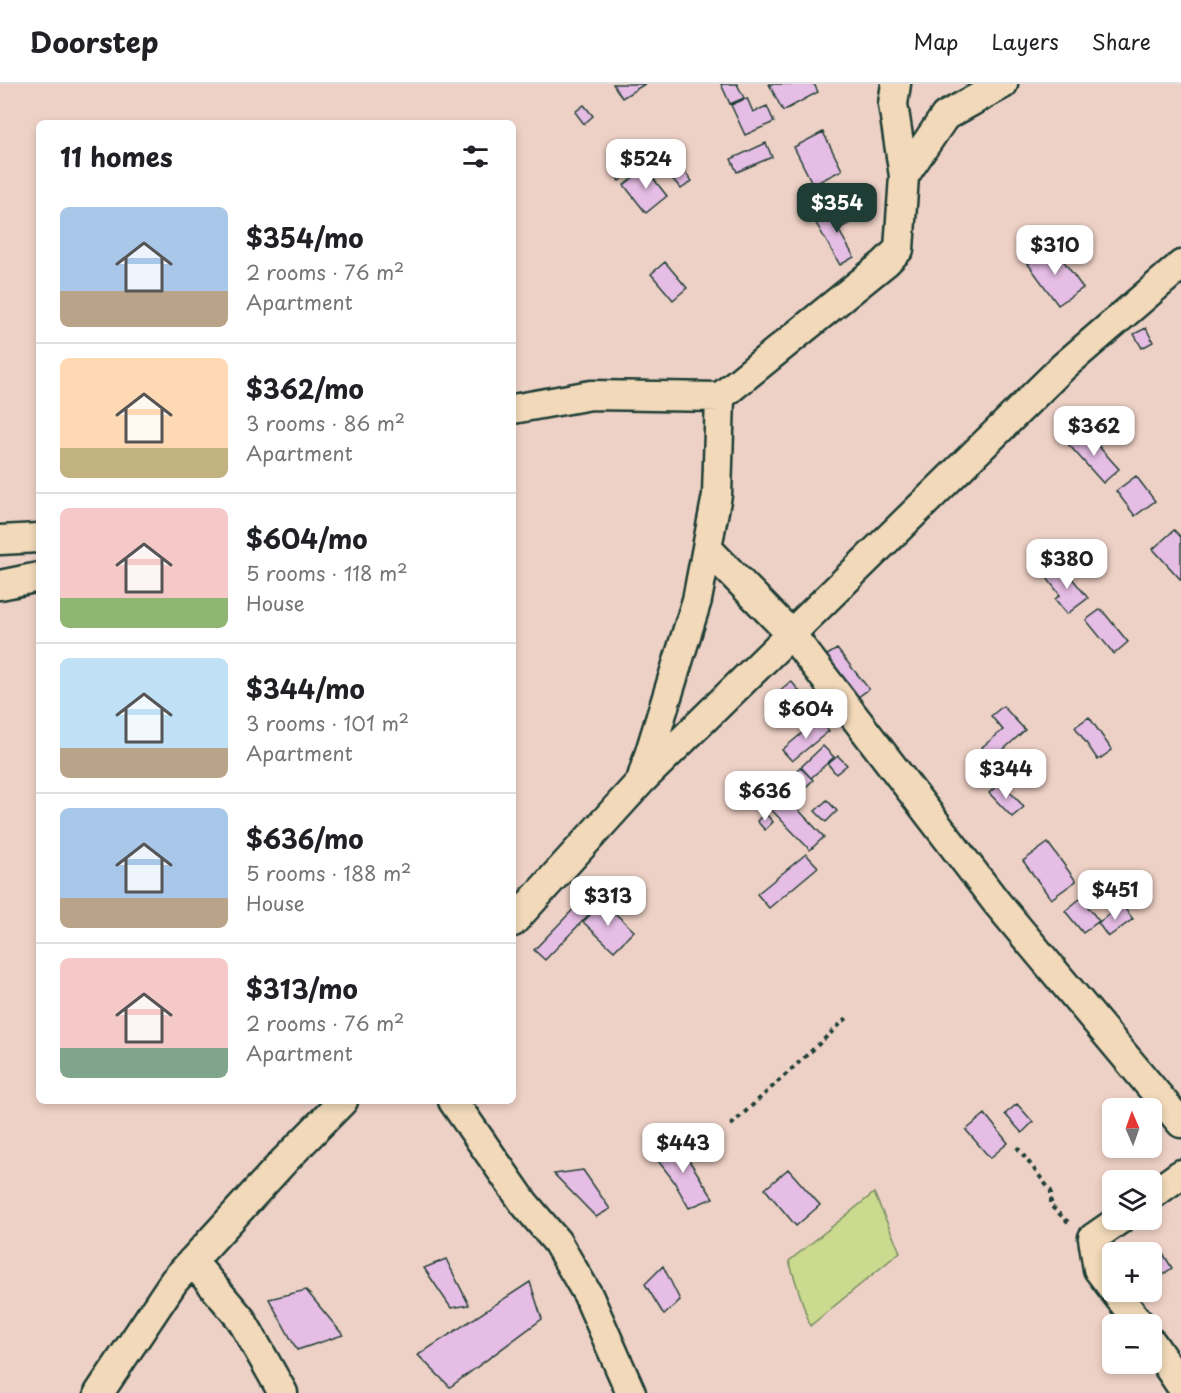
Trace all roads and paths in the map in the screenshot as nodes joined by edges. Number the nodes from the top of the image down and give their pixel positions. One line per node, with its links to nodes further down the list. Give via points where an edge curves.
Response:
1 (896, 84): 3 (street, via 893,104)
2 (1003, 84): 3 (street, via 945,117)
3 (904, 176): 5 (street, via 899,249)
4 (1181, 265): 12 (street, via 1064,366)
5 (720, 397): 6 (street, via 591,395); 9 (street, via 717,495)
6 (516, 408)
7 (36, 538): 8 (street)
8 (0, 540)
9 (707, 548): 12 (street); 13 (street, via 697,600)
10 (36, 578): 11 (street)
11 (0, 585)
12 (791, 634): 13 (street); 18 (street, via 998,903)
13 (641, 781): 14 (street)
14 (516, 918)
15 (847, 1018): 19 (path)
16 (340, 1104): 25 (street)
17 (455, 1104): 33 (street, via 524,1203 557,1242 588,1295)
18 (1181, 1123)
19 (731, 1125)
20 (1017, 1147): 24 (path, via 1051,1191 1052,1206)
21 (1181, 1174): 22 (street)
22 (1162, 1188)
23 (1105, 1230): 24 (street, via 1093,1238)
24 (1095, 1249): 26 (street)
25 (192, 1261): 31 (street, via 174,1281); 32 (street, via 241,1319)
26 (1102, 1274)
27 (1123, 1302): 28 (street)
28 (1132, 1314)
29 (1162, 1357): 30 (street)
30 (1181, 1386)
31 (99, 1393)
32 (283, 1393)
33 (631, 1393)

